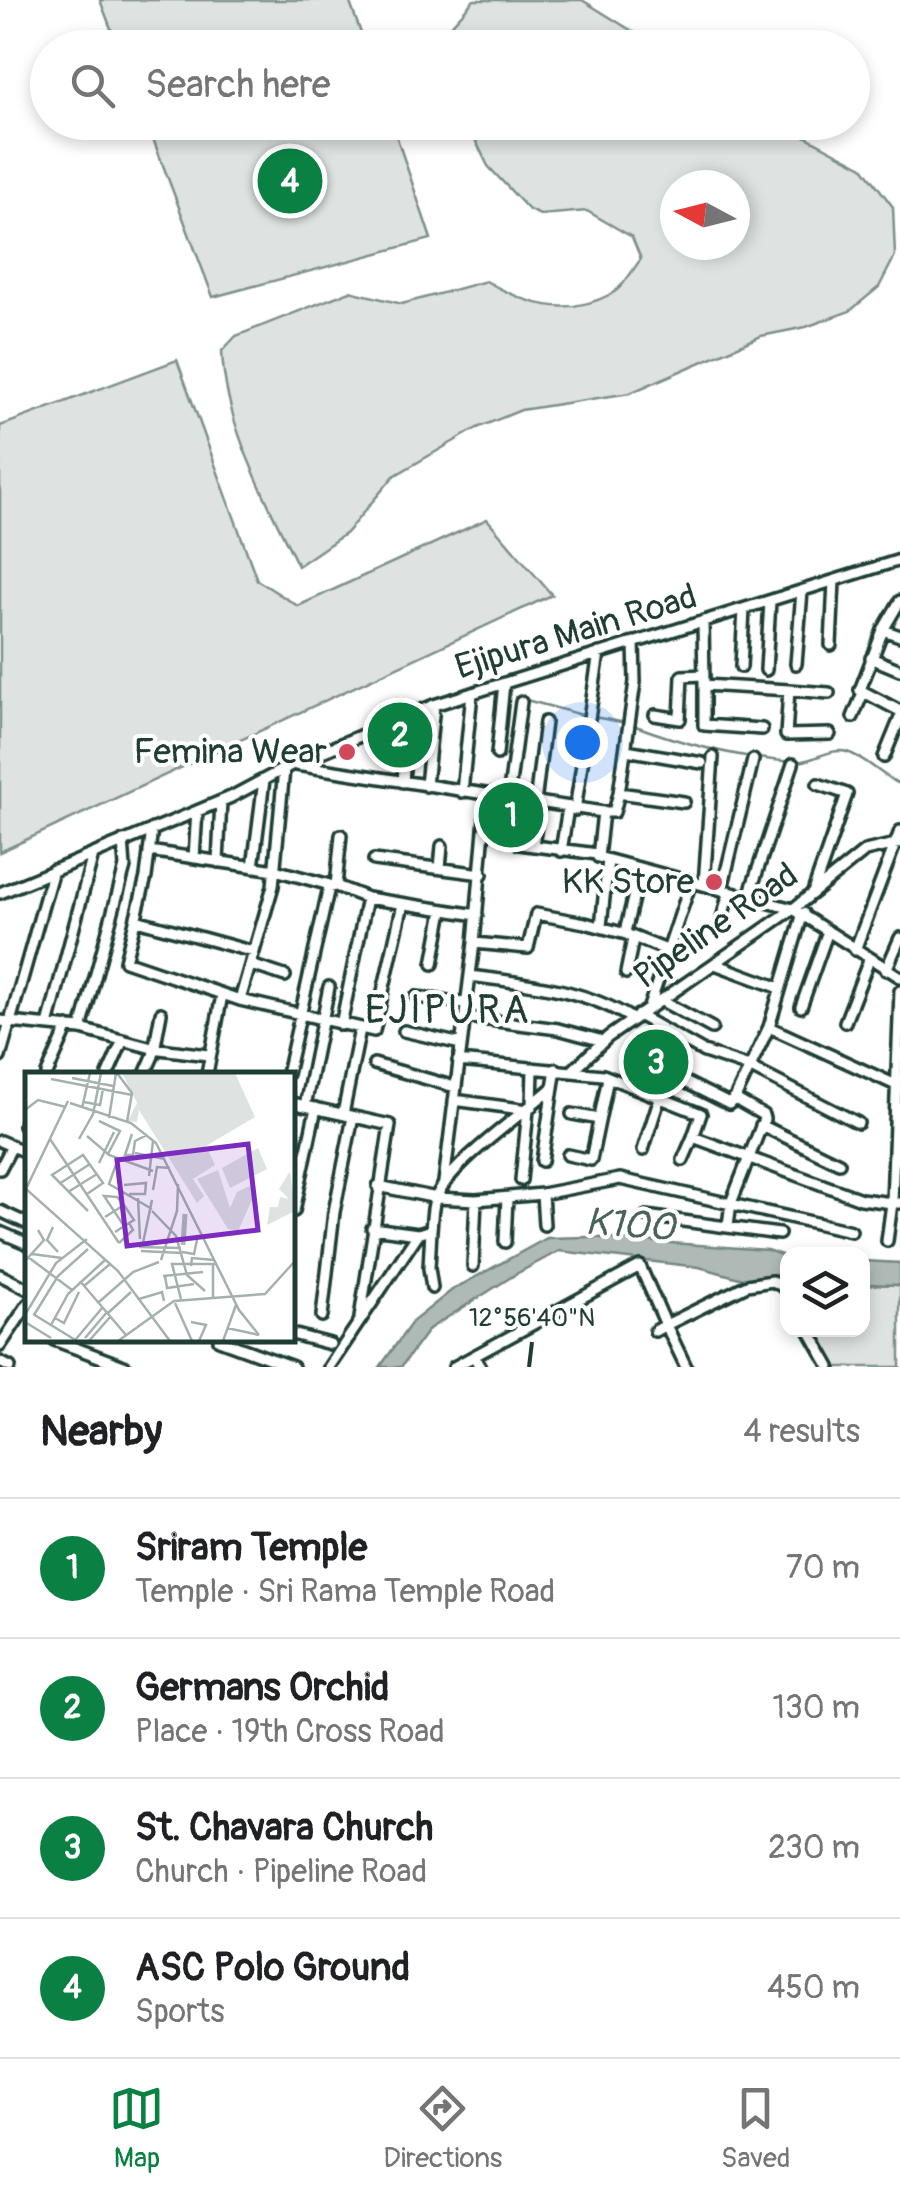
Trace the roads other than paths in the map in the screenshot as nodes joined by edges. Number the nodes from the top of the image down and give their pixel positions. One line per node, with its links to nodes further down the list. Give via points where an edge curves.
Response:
1 (900, 560): 2 (street, Ejipura Main Road)
2 (834, 581): 3 (street, Ejipura Main Road); 11 (street)
3 (802, 591): 4 (street, Ejipura Main Road); 14 (street)
4 (770, 601): 6 (street, Ejipura Main Road); 16 (street)
5 (900, 602): 8 (street)
6 (744, 610): 7 (street, Ejipura Main Road); 15 (street)
7 (703, 621): 10 (street, Ejipura Main Road); 18 (street)
8 (883, 630): 9 (street); 13 (street)
9 (900, 636)
10 (634, 642): 12 (street, Ejipura Main Road); 34 (street)
11 (830, 644)
12 (599, 653): 19 (street, Ejipura Main Road); 53 (street)
13 (871, 658): 17 (street); 23 (street)
14 (796, 664)
15 (741, 667)
16 (766, 670)
17 (900, 670)
18 (704, 680): 20 (street); 28 (street, via 682,676 680,719); 32 (street, via 704,725)
19 (504, 682): 21 (street, Ejipura Main Road); 35 (street)
20 (790, 690): 22 (street); 33 (street, via 786,735)
21 (472, 693): 25 (street, Ejipura Main Road); 46 (street)
22 (829, 693)
23 (863, 693): 26 (street); 29 (street)
24 (521, 702): 49 (street)
25 (434, 706): 27 (street, Ejipura Main Road); 45 (street)
26 (900, 710)
27 (408, 715): 41 (street, Ejipura Main Road); 43 (street)
28 (654, 715)
29 (853, 717)
30 (900, 718): 36 (street)
31 (546, 722): 52 (street)
32 (762, 729)
33 (830, 734)
34 (626, 750): 39 (street); 47 (street)
35 (497, 754)
36 (884, 756)
37 (713, 757): 79 (street)
38 (753, 760): 81 (street)
39 (702, 763)
40 (793, 764): 84 (street)
41 (289, 766): 42 (street, Ejipura Main Road); 43 (street); 76 (street)
42 (264, 780): 50 (street, Ejipura Main Road); 72 (street)
43 (402, 782): 45 (street)
44 (818, 784): 82 (street, via 846,794)
45 (426, 786): 46 (street)
46 (462, 792): 48 (street)
47 (618, 793): 51 (street); 55 (street, via 614,812)
48 (487, 796): 49 (street); 77 (street)
49 (508, 799): 52 (street)
50 (221, 801): 54 (street, Ejipura Main Road); 71 (street)
51 (684, 802)
52 (537, 804): 53 (street); 63 (street)
53 (571, 809): 55 (street); 65 (street)
54 (197, 810): 56 (street, Ejipura Main Road); 68 (street)
55 (603, 812): 66 (street)
56 (152, 829): 59 (street, Ejipura Main Road); 64 (street)
57 (900, 831): 60 (street)
58 (341, 835): 80 (street)
59 (123, 840): 67 (street, Ejipura Main Road); 132 (street, via 125,867)
60 (898, 843): 82 (street, Pipeline Road, via 865,851); 97 (street)
61 (519, 844): 63 (street)
62 (442, 846): 73 (street)
63 (534, 846): 65 (street)
64 (148, 851): 68 (street); 91 (street)
65 (561, 851): 66 (street)
66 (597, 854): 70 (street)
67 (93, 856): 75 (street, Ejipura Main Road); 128 (street)
68 (194, 858): 71 (street)
69 (374, 860): 73 (street)
70 (608, 860): 74 (street); 92 (street)
71 (218, 862): 72 (street)
72 (253, 867): 76 (street)
73 (440, 868): 77 (street)
74 (640, 869): 78 (street); 94 (street)
75 (53, 870): 83 (street, Ejipura Main Road); 126 (street)
76 (274, 870): 80 (street); 99 (street)
77 (482, 874): 89 (street)
78 (691, 882): 79 (street); 98 (street)
79 (704, 884): 81 (street)
80 (333, 886): 85 (street); 120 (street)
81 (726, 890): 84 (street); 90 (street)
82 (813, 892): 88 (street, Pipeline Road)
83 (0, 893)
84 (749, 896): 88 (street)
85 (367, 898): 86 (street); 127 (street)
86 (403, 904): 87 (street); 133 (street, via 375,1029)
87 (443, 910): 89 (street); 101 (street)
88 (798, 911): 93 (street); 102 (street, Pipeline Road); 110 (street)
89 (477, 915): 96 (street)
90 (722, 919)
91 (136, 920): 99 (street); 112 (street, via 126,961)
92 (600, 926): 94 (street); 96 (street, via 536,914 528,948)
93 (828, 931): 97 (street); 117 (street)
94 (628, 935): 98 (street); 105 (street)
95 (900, 938): 104 (street)
96 (474, 944): 107 (street)
97 (855, 950): 100 (street)
98 (669, 951): 118 (street)
99 (254, 952): 103 (street)
100 (869, 960): 104 (street); 125 (street)
101 (433, 964)
102 (714, 964): 110 (street); 115 (street, Pipeline Road)
103 (251, 965): 106 (street); 114 (street)
104 (886, 970): 108 (street)
105 (626, 973)
106 (285, 976)
107 (470, 976): 116 (street); 122 (street, via 610,1005)
108 (900, 977)
109 (329, 987): 123 (street)
110 (780, 988): 130 (street)
111 (900, 991): 154 (street)
112 (222, 994): 114 (street); 140 (street)
113 (416, 996): 116 (street)
114 (240, 1000): 120 (street)
115 (660, 1000): 118 (street, Pipeline Road); 131 (street)
116 (466, 1003): 121 (street)
117 (802, 1007)
118 (649, 1008): 122 (street, Pipeline Road)
119 (161, 1013): 138 (street)
120 (301, 1014): 123 (street); 151 (street)
121 (465, 1017): 136 (street); 137 (street)
122 (635, 1018): 136 (street, Pipeline Road); 143 (street)
123 (323, 1020): 127 (street); 161 (street)
124 (0, 1021): 126 (street)
125 (845, 1022)
126 (12, 1024): 128 (street); 139 (street)
127 (341, 1025): 133 (street)
128 (48, 1026): 129 (street)
129 (68, 1027): 132 (street); 147 (street)
130 (769, 1027): 143 (street); 154 (street)
131 (712, 1028)
132 (81, 1030): 135 (street)
133 (360, 1030): 164 (street)
134 (404, 1031): 137 (street)
135 (123, 1040): 138 (street); 148 (street)
136 (603, 1041): 146 (street, Pipeline Road)
137 (460, 1044): 141 (street)
138 (152, 1048): 140 (street); 149 (street)
139 (0, 1056)
140 (208, 1056): 150 (street)
141 (458, 1061): 144 (street); 155 (street)
142 (374, 1064): 155 (street)
143 (749, 1067): 158 (street); 166 (street)
144 (533, 1068): 145 (street); 162 (street)
145 (556, 1068): 146 (street); 156 (street)
146 (572, 1071): 153 (street)
147 (48, 1072)
148 (109, 1072)
149 (146, 1072)
150 (206, 1072)
151 (288, 1072)
152 (674, 1077): 158 (street, via 729,1104)
153 (608, 1078): 157 (street); 165 (street)
154 (896, 1086): 187 (street)
155 (455, 1087): 159 (street)
156 (553, 1087): 162 (street); 176 (street)
157 (660, 1098): 168 (street, via 700,1114); 171 (street)
158 (735, 1098): 167 (street, via 763,1114)
159 (454, 1100): 162 (street); 180 (street)
160 (295, 1104): 161 (street)
161 (311, 1107): 164 (street); 188 (street)
162 (530, 1108): 179 (street); 180 (street)
163 (572, 1114): 165 (street)
164 (348, 1115): 181 (street, via 390,1125); 209 (street)
165 (600, 1119): 173 (street, via 590,1160)
166 (858, 1123)
167 (761, 1125): 174 (street); 177 (street)
168 (693, 1137): 174 (street); 175 (street)
169 (0, 1141): 170 (street)
170 (12, 1146): 172 (street); 178 (street)
171 (643, 1150)
172 (25, 1152)
173 (568, 1154)
174 (747, 1159): 186 (street); 187 (street, via 862,1199)
175 (683, 1160)
176 (542, 1161)
177 (838, 1163)
178 (0, 1169)
179 (521, 1180)
180 (444, 1182): 183 (street)
181 (378, 1186): 183 (street); 194 (street)
182 (542, 1194): 184 (street); 186 (street, via 620,1179); 192 (street)
183 (436, 1198): 185 (street); 195 (street)
184 (507, 1198): 185 (street); 201 (street)
185 (476, 1200): 203 (street)
186 (731, 1203): 193 (street); 196 (street)
187 (896, 1203): 200 (street)
188 (295, 1205)
189 (0, 1211): 191 (street)
190 (646, 1216): 193 (street)
191 (25, 1223)
192 (544, 1226)
193 (728, 1226): 199 (street)
194 (372, 1228): 198 (street); 210 (street)
195 (432, 1230): 198 (street); 207 (street)
196 (851, 1231)
197 (0, 1232): 202 (street)
198 (418, 1234): 210 (street)
199 (778, 1234)
200 (887, 1241)
201 (505, 1242)
202 (25, 1243)
203 (472, 1266)
204 (0, 1275): 206 (street)
205 (780, 1285): 212 (street, via 747,1285)
206 (25, 1288)
207 (432, 1288)
208 (25, 1309): 211 (street)
209 (322, 1316)
210 (360, 1321): 226 (street)
211 (15, 1324): 213 (street); 220 (street)
212 (666, 1326): 214 (street); 221 (street, via 640,1266); 229 (street)
213 (25, 1328)
214 (655, 1331)
215 (295, 1335): 219 (street)
216 (814, 1337): 230 (street)
217 (59, 1342): 224 (street)
218 (224, 1342): 225 (street)
219 (330, 1344)
220 (0, 1346)
221 (474, 1356): 227 (street); 228 (street)
222 (0, 1362): 223 (street)
223 (10, 1367)
224 (126, 1367)
225 (293, 1367)
226 (329, 1367)
227 (454, 1367)
228 (480, 1367)
229 (686, 1367)
230 (830, 1367)

